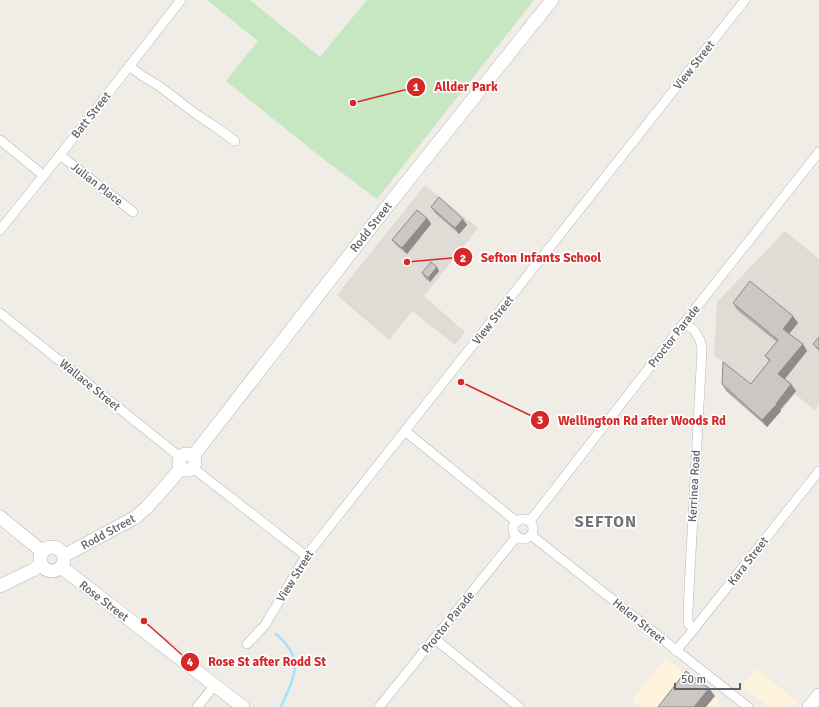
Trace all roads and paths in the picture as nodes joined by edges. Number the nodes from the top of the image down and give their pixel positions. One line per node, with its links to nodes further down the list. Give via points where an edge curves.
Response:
1 (181, 0): 4 (street, Batt Street)
2 (552, 0): 15 (street, Rodd Street)
3 (745, 0): 14 (street, View Street)
4 (129, 66): 6 (street); 8 (street, Batt Street)
5 (0, 140): 9 (street)
6 (235, 142)
7 (819, 152): 13 (street, Proctor Parade)
8 (60, 155): 9 (street, Batt Street); 10 (street, Julian Place)
9 (44, 175): 11 (street, Batt Street)
10 (133, 212)
11 (0, 230)
12 (0, 313): 15 (street, Wallace Street)
13 (684, 323): 18 (street, Proctor Parade); 27 (street, Kerrinea Road, via 694,330 702,349 688,609 688,623)
14 (405, 431): 19 (street); 23 (street, View Street)
15 (187, 462): 22 (street, Rodd Street, via 136,517); 23 (street, Wallace Street)
16 (819, 471): 27 (street, Kara Street)
17 (0, 517): 24 (street)
18 (530, 521): 19 (street, via 521,519); 20 (street, via 533,527)
19 (516, 522): 21 (street)
20 (531, 535): 21 (street, via 525,538); 30 (street, Helen Street)
21 (516, 536): 28 (street, Proctor Parade)
22 (63, 554): 24 (street, via 61,550 53,547 46,549); 25 (street, via 64,563)
23 (306, 556): 29 (street, View Street, via 265,625)
24 (42, 558): 25 (street, via 43,567 49,571); 26 (street, via 32,570)
25 (61, 568): 31 (street, Rose Street)
26 (0, 586)
27 (694, 629): 30 (street, Kara Street)
28 (435, 639): 35 (street, Proctor Parade); 36 (street)
29 (248, 644)
30 (676, 650): 37 (street, Helen Street)
31 (214, 685): 33 (street); 34 (street, Rose Street)
32 (819, 695): 38 (street)
33 (197, 707)
34 (243, 707)
35 (379, 707)
36 (519, 707)
37 (748, 707)
38 (809, 707)

